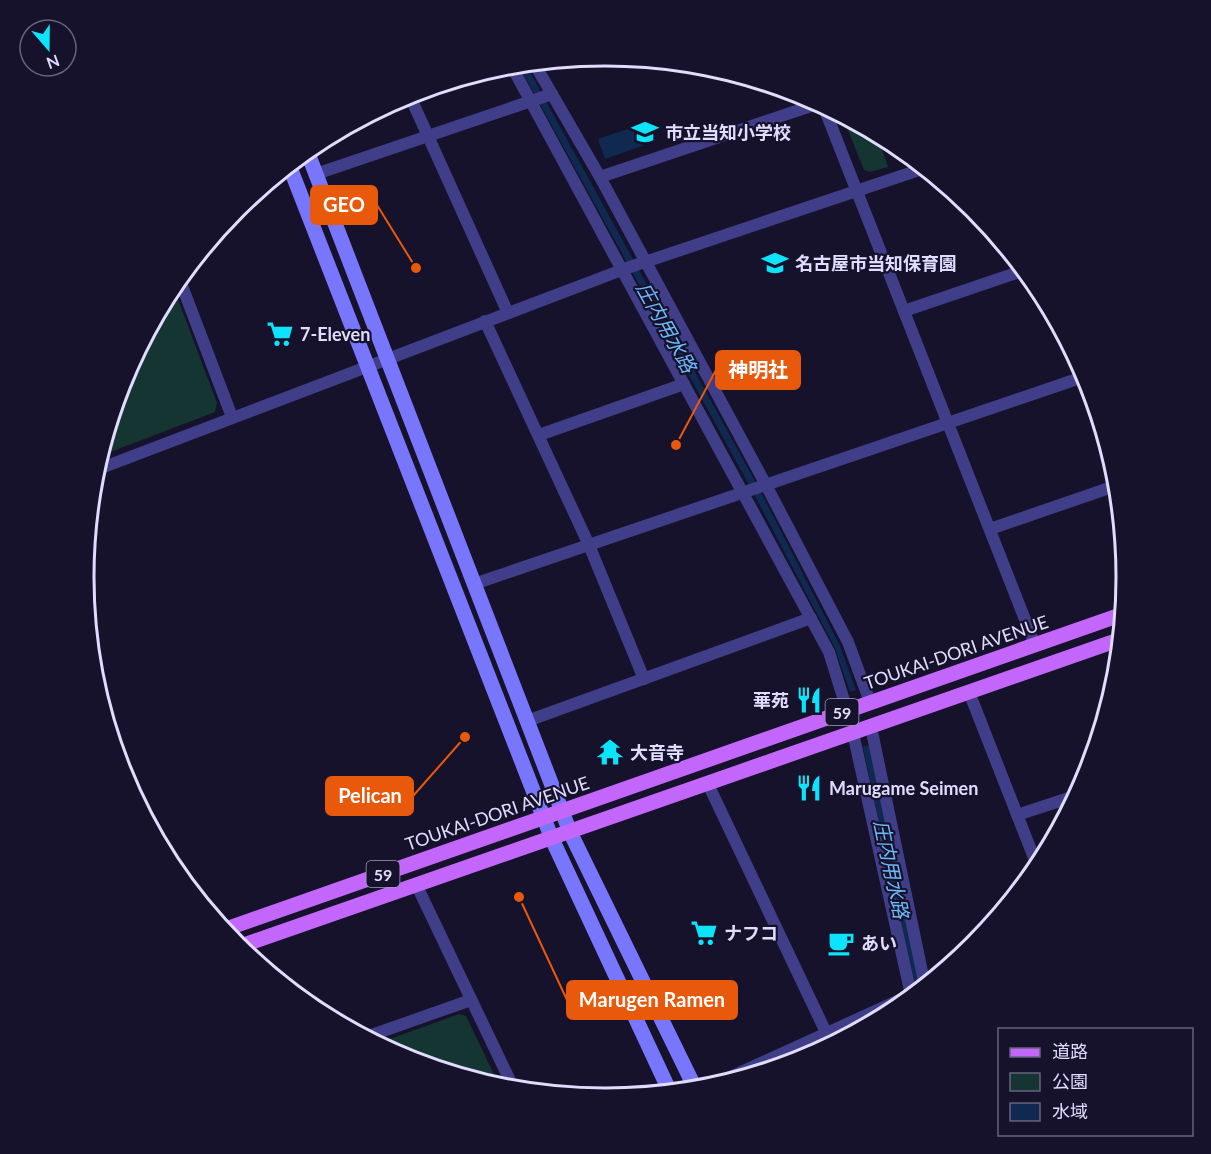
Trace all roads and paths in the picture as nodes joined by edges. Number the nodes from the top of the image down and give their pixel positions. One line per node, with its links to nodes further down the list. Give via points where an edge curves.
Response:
1 (536, 71): 3 (street)
2 (519, 74): 3 (street)
3 (541, 97): 7 (street); 12 (street); 14 (street)
4 (414, 104): 7 (street)
5 (808, 108): 12 (street)
6 (826, 116): 13 (street)
7 (429, 136): 11 (street); 18 (street)
8 (311, 160): 11 (street)
9 (916, 171): 13 (street)
10 (292, 173): 21 (street)
11 (316, 174): 20 (street)
12 (600, 177): 14 (street)
13 (857, 191): 14 (street); 17 (street)
14 (632, 266): 18 (street); 23 (street); 29 (street)
15 (1016, 273): 17 (street)
16 (183, 290): 24 (street)
17 (904, 311): 25 (street)
18 (508, 313): 19 (street)
19 (485, 321): 20 (street); 26 (street)
20 (386, 359): 21 (street); 32 (street)
21 (367, 366): 24 (street); 48 (street)
22 (1077, 379): 25 (street)
23 (684, 384): 26 (street); 29 (street)
24 (232, 417): 27 (street)
25 (948, 423): 29 (street); 30 (street)
26 (538, 435): 31 (street)
27 (107, 466)
28 (1109, 488): 30 (street)
29 (755, 489): 31 (street); 34 (street); 39 (street, via 848,642)
30 (990, 529): 36 (street)
31 (589, 545): 32 (street); 37 (street)
32 (474, 584): 41 (street)
33 (1114, 617): 36 (main road, TOUKAI-DORI AVENUE / 59)
34 (811, 618): 37 (street); 40 (street, via 829,652)
35 (1112, 642): 38 (main road, 59)
36 (1035, 645): 39 (main road, TOUKAI-DORI AVENUE / 59)
37 (644, 679): 41 (street)
38 (969, 692): 42 (main road, 59); 47 (street)
39 (870, 702): 40 (main road, TOUKAI-DORI AVENUE / 59)
40 (847, 710): 46 (main road, TOUKAI-DORI AVENUE / 59)
41 (527, 722): 46 (street)
42 (870, 726): 43 (main road, 59); 55 (street)
43 (853, 733): 44 (main road, 59); 56 (street)
44 (708, 784): 49 (main road, 59); 59 (street)
45 (1066, 799): 47 (street)
46 (561, 811): 48 (main road, TOUKAI-DORI AVENUE / 59); 49 (street)
47 (1017, 816): 51 (street)
48 (543, 818): 50 (street); 53 (main road, TOUKAI-DORI AVENUE / 59)
49 (570, 832): 50 (main road, 59); 61 (street)
50 (552, 839): 52 (main road, 59); 62 (street)
51 (1033, 856)
52 (417, 886): 54 (main road, 59); 57 (street)
53 (233, 927)
54 (250, 943)
55 (923, 977)
56 (912, 986)
57 (471, 1000): 58 (street); 60 (street)
58 (379, 1035)
59 (828, 1037)
60 (509, 1079)
61 (691, 1080)
62 (667, 1084)

